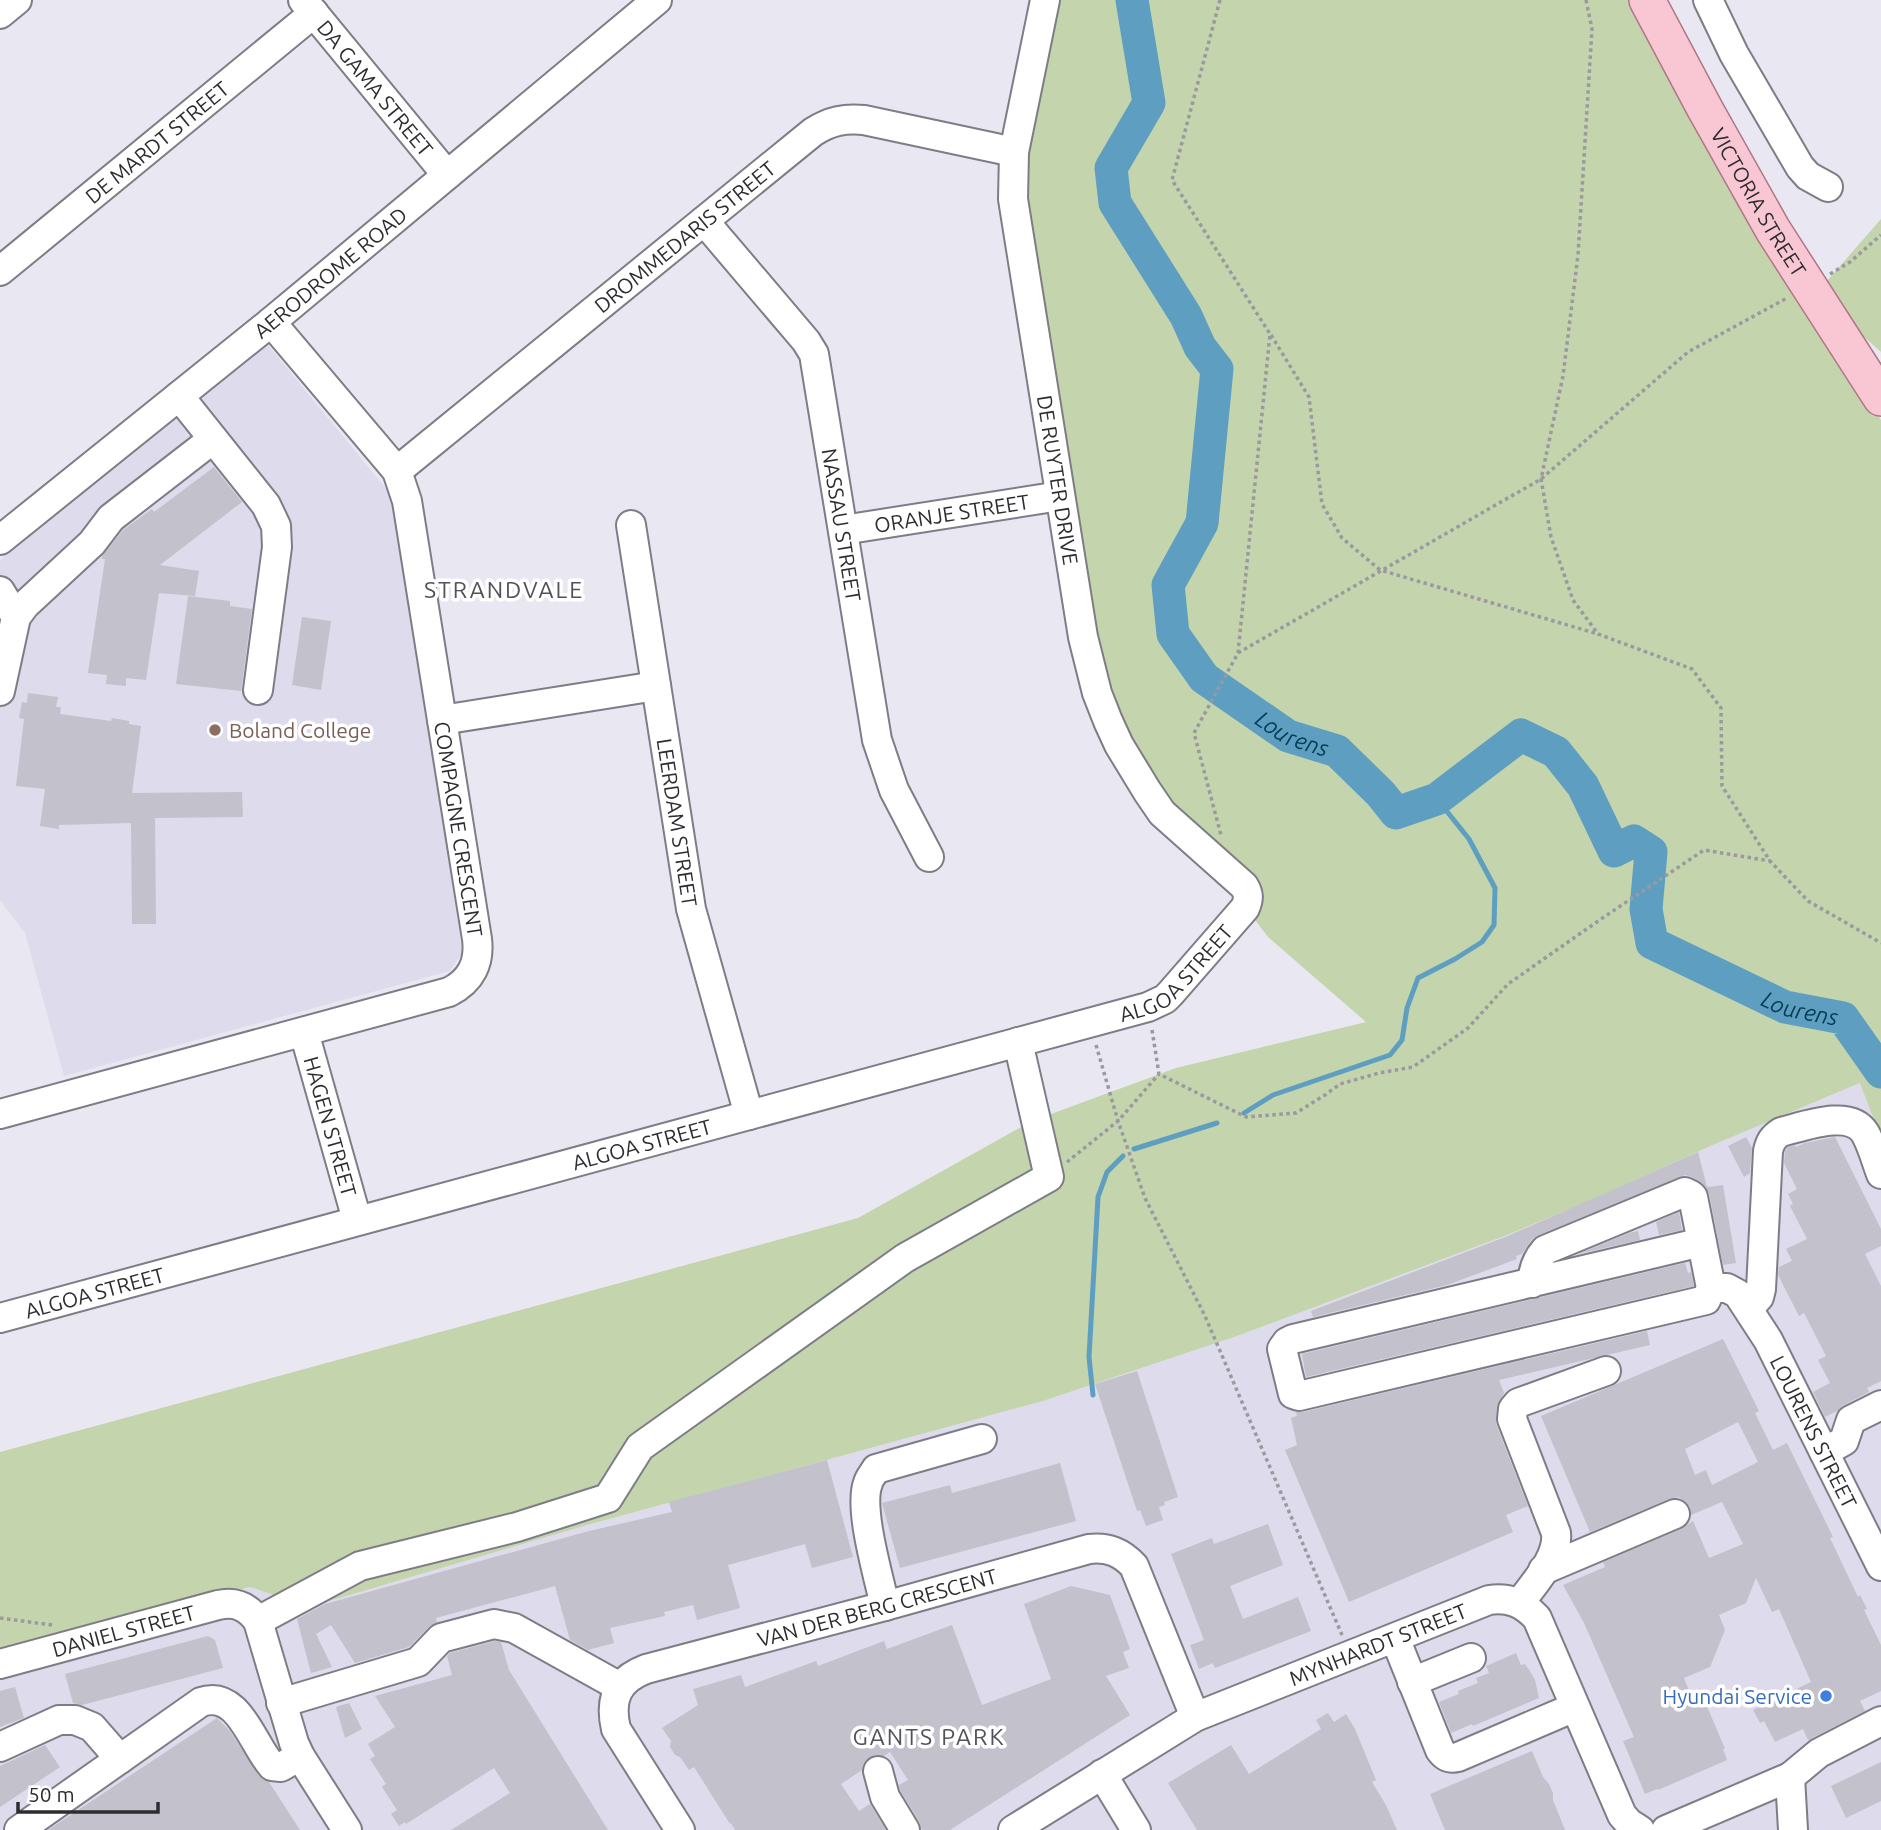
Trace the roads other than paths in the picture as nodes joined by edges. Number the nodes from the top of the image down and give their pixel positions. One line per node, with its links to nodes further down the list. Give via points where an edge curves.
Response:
1 (17, 0): 7 (street)
2 (657, 0): 9 (street, AERODROME ROAD)
3 (1045, 0): 8 (street, DE RUYTER DRIVE)
4 (1647, 0): 15 (main road, VICTORIA STREET, via 1738,170)
5 (1708, 0): 10 (street, via 1800,167)
6 (308, 7): 9 (street, DA GAMA STREET); 12 (street, DE MARDT STREET)
7 (0, 14)
8 (1014, 152): 11 (street, DROMMEDARIS STREET, via 842,119 813,132); 18 (street, DE RUYTER DRIVE, via 1013,199)
9 (447, 175): 13 (street, AERODROME ROAD)
10 (1828, 187)
11 (704, 221): 17 (street, DROMMEDARIS STREET); 20 (street, NASSAU STREET, via 814,354)
12 (0, 271)
13 (271, 322): 14 (street, AERODROME ROAD); 17 (street, COMPAGNE CRESCENT)
14 (178, 396): 16 (street); 21 (street, AERODROME ROAD)
15 (1881, 398)
16 (214, 439): 23 (street, via 111,518 92,543); 26 (street, via 266,505 276,526)
17 (397, 471): 27 (street, COMPAGNE CRESCENT, via 407,501)
18 (1060, 496): 20 (street, ORANJE STREET); 29 (street, DE RUYTER DRIVE, via 1083,637 1108,721 1132,769 1162,813 1244,886 1248,892)
19 (631, 526): 25 (street, LEERDAM STREET)
20 (843, 530): 28 (street, NASSAU STREET, via 877,740 894,790)
21 (0, 540)
22 (0, 591): 23 (street)
23 (16, 617): 24 (street)
24 (1, 682)
25 (656, 686): 27 (street); 33 (street, LEERDAM STREET, via 691,909)
26 (258, 690)
27 (442, 720): 30 (street, COMPAGNE CRESCENT, via 477,939 476,965 466,981 449,992)
28 (929, 857)
29 (1245, 908): 31 (street, ALGOA STREET, via 1165,999)
30 (304, 1032): 32 (street, COMPAGNE CRESCENT); 35 (street, HAGEN STREET)
31 (1018, 1042): 33 (street, ALGOA STREET); 50 (street, via 1049,1177 905,1258 640,1447 608,1498 517,1527 359,1566)
32 (0, 1114)
33 (749, 1115): 35 (street, ALGOA STREET)
34 (1881, 1174): 39 (street, via 1858,1125 1826,1121 1776,1135 1768,1151 1761,1289 1759,1297)
35 (358, 1220): 40 (street, ALGOA STREET)
36 (1702, 1242): 37 (street); 37 (street, via 1693,1198 1685,1192 1545,1250 1536,1262); 38 (street)
37 (1532, 1283): 38 (street, via 1287,1342 1282,1353 1293,1394 1706,1300)
38 (1711, 1288): 39 (street, via 1735,1291)
39 (1745, 1303): 44 (street, LOURENS STREET)
40 (0, 1318)
41 (1606, 1371): 47 (street, via 1518,1403 1513,1409 1512,1419 1556,1533 1556,1550)
42 (1881, 1405): 44 (street, via 1851,1420 1844,1441)
43 (982, 1439): 49 (street, via 876,1469 868,1483 866,1515)
44 (1824, 1452): 46 (street, LOURENS STREET)
45 (1675, 1514): 47 (street)
46 (1881, 1566)
47 (1543, 1570): 48 (street)
48 (1520, 1603): 51 (street, MYNHARDT STREET, via 1489,1600); 57 (street, via 1537,1618)
49 (885, 1606): 55 (street, VAN DER BERG CRESCENT, via 646,1669); 58 (street, VAN DER BERG CRESCENT, via 1079,1551 1114,1551 1138,1574)
50 (252, 1615): 53 (street, DANIEL STREET, via 233,1604 218,1605); 56 (street)
51 (1395, 1638): 54 (street); 58 (street, MYNHARDT STREET)
52 (1471, 1658): 54 (street)
53 (0, 1664)
54 (1412, 1682): 57 (street, via 1440,1750 1453,1758)
55 (620, 1687): 56 (street, via 514,1628 494,1624 440,1638 418,1662); 68 (street, via 613,1710 616,1729)
56 (281, 1703): 61 (street)
57 (1576, 1707): 72 (street, via 1622,1815)
58 (1195, 1717): 64 (street, MYNHARDT STREET)
59 (1881, 1721): 65 (street, via 1819,1753)
60 (0, 1747): 62 (street, via 59,1720 75,1720 92,1727)
61 (300, 1756): 62 (street, via 281,1768 272,1766 235,1710 224,1702 209,1700); 66 (street)
62 (120, 1759): 67 (street)
63 (878, 1770): 69 (street, via 885,1797)
64 (1102, 1774): 70 (street, MYNHARDT STREET); 71 (street)
65 (1790, 1777): 73 (street); 74 (street)
66 (335, 1825)
67 (19, 1830)
68 (680, 1830)
69 (905, 1830)
70 (1013, 1830)
71 (1136, 1830)
72 (1640, 1830)
73 (1666, 1830)
74 (1793, 1830)

